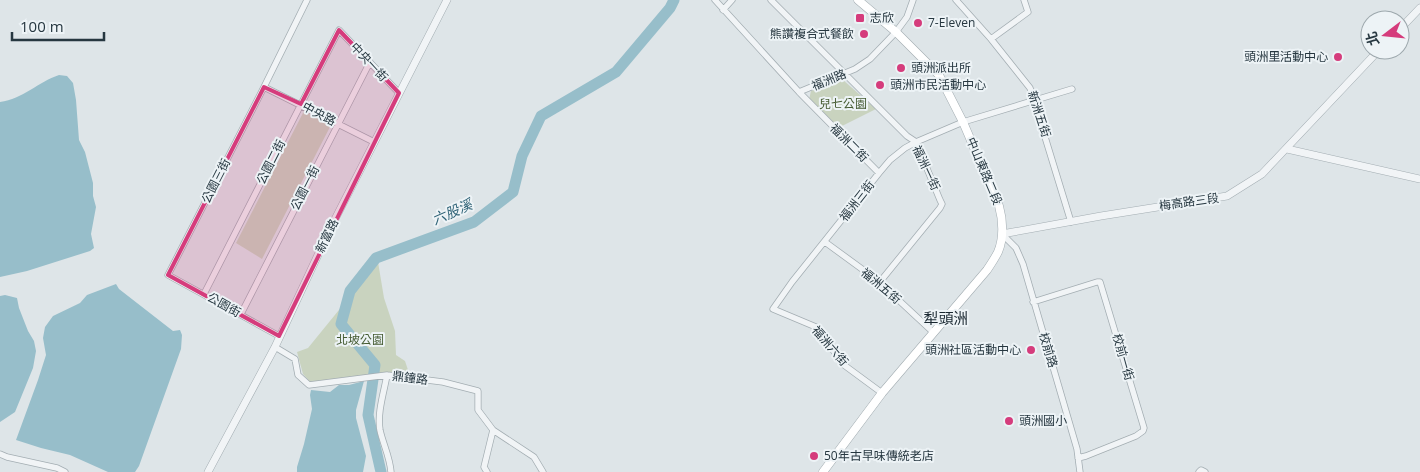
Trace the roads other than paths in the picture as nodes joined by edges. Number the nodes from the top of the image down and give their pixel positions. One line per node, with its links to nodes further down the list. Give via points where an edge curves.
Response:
1 (307, 0): 19 (street, 公園三街)
2 (447, 0): 22 (street, 新富路)
3 (715, 0): 11 (street, 福洲路)
4 (732, 0): 11 (street)
5 (771, 0): 18 (street, 福洲一街)
6 (858, 0): 14 (main road, 中山東路二段)
7 (913, 0): 14 (street, 福洲路, via 907,17)
8 (956, 0): 15 (street, 新洲五街)
9 (1024, 0): 15 (street, via 1028,12)
10 (1420, 8): 12 (street)
11 (723, 10): 21 (street, 福洲路)
12 (1410, 18)
13 (339, 30): 17 (street, 中央一街); 24 (street, 公園二街)
14 (896, 32): 18 (street, 福洲路, via 870,59); 25 (main road, 中山東路二段, via 939,75)
15 (991, 39): 23 (street, 新洲五街, via 1026,80)
16 (1371, 60): 29 (street, 梅高路三段)
17 (370, 62): 22 (street, 中央一街); 26 (street, 公園一街)
18 (844, 74): 21 (street, 福洲路); 28 (street, 福洲一街)
19 (264, 87): 24 (street, 中央路); 35 (street, 公園三街)
20 (1072, 88): 23 (street, 福洲三街)
21 (799, 92): 30 (street, 福洲二街)
22 (399, 93): 27 (street, 新富路)
23 (1034, 100): 25 (street, 福洲三街); 32 (street, 新洲五街)
24 (301, 104): 26 (street, 中央路); 37 (street, 公園二街)
25 (963, 122): 28 (street, 福洲三街); 33 (main road, 中山東路二段, via 999,206)
26 (338, 124): 27 (street, 中央路); 40 (street, 公園一街)
27 (374, 142): 42 (street, 新富路)
28 (916, 142): 30 (street, 福洲三街, via 890,160); 36 (street, 福洲一街, via 942,204)
29 (1286, 149): 31 (street); 32 (street, 梅高路三段, via 1262,174 1227,196)
30 (879, 173): 34 (street, 福洲三街)
31 (1420, 179)
32 (1072, 222): 33 (street, 梅高路三段)
33 (1002, 234): 38 (street, 校前路, via 1016,248); 41 (main road, 中山東路二段, via 999,250 987,270)
34 (825, 242): 36 (street, 福洲五街); 39 (street, 福洲三街)
35 (168, 275): 37 (street, 公園街)
36 (879, 283): 41 (street, 福洲五街)
37 (204, 294): 40 (street, 公園街)
38 (1033, 302): 48 (street, 校前路); 48 (street, 校前一街, via 1100,282 1144,428 1136,436)
39 (773, 309): 45 (street, 福洲六街, via 816,327 844,365)
40 (241, 314): 42 (street, 公園街)
41 (934, 333): 45 (main road, 中山東路二段)
42 (280, 336): 43 (street, 新富路)
43 (275, 347): 44 (street, 鼎鐘路, via 294,360 298,375 309,385); 50 (street, 新富路)
44 (387, 375): 46 (street, 鼎鐘路, via 478,390 478,410); 51 (street, via 380,428)
45 (882, 393): 54 (main road, 中山東路二段)
46 (493, 430): 52 (street, via 484,467); 53 (street, via 534,458)
47 (0, 454): 49 (street)
48 (1078, 458): 55 (street, 校前路)
49 (65, 472)
50 (208, 472)
51 (391, 472)
52 (487, 472)
53 (543, 472)
54 (823, 472)
55 (1080, 472)
56 (1199, 472): 57 (street)
57 (1205, 472)

